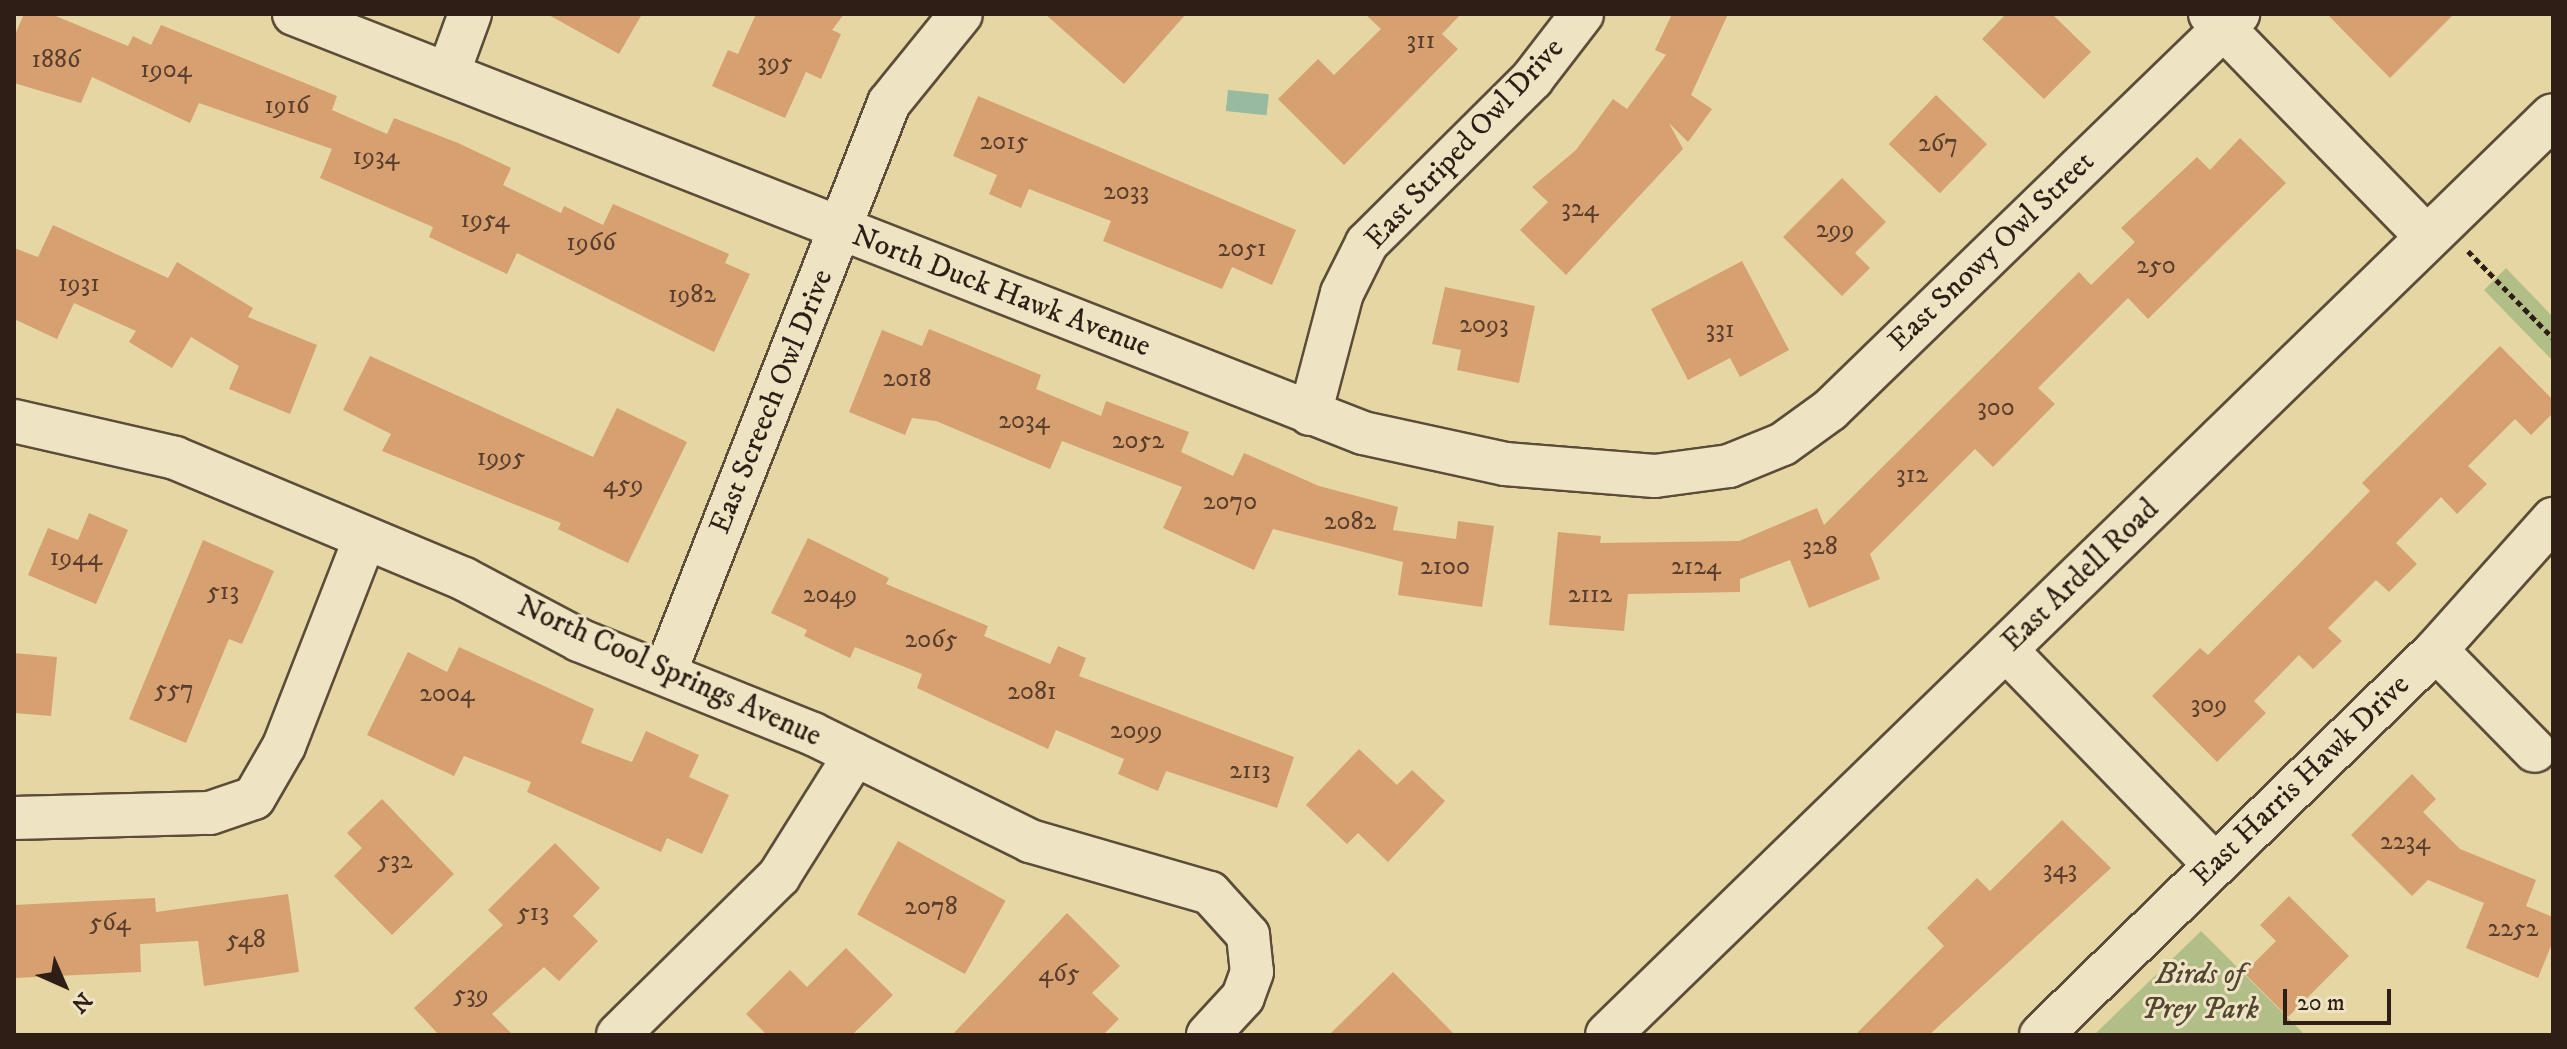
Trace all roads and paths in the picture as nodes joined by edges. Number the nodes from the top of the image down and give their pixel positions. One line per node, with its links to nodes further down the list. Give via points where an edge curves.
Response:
1 (294, 14): 6 (street, North Duck Hawk Avenue)
2 (470, 14): 6 (street)
3 (961, 14): 8 (street, East Screech Owl Drive, via 889,103)
4 (1582, 14): 11 (street, East Striped Owl Drive, via 1532,79 1367,243 1342,293)
5 (2224, 19): 9 (street); 13 (street, East Snowy Owl Street, via 1830,410 1783,444)
6 (448, 74): 8 (street, North Duck Hawk Avenue)
7 (2553, 116): 9 (street, East Ardell Road)
8 (840, 229): 11 (street, North Duck Hawk Avenue); 18 (street, East Screech Owl Drive)
9 (2445, 241): 10 (path); 16 (street, East Ardell Road)
10 (2553, 338)
11 (1310, 414): 13 (street, North Duck Hawk Avenue, via 1406,445 1505,464 1655,476)
12 (14, 421): 15 (street, North Cool Springs Avenue, via 175,458)
13 (1729, 466)
14 (2553, 519): 17 (street, East Harris Hawk Drive)
15 (365, 538): 18 (street, North Cool Springs Avenue); 21 (street, via 284,746 254,798 210,813)
16 (2005, 649): 22 (street); 25 (street, East Ardell Road)
17 (2436, 650): 19 (street); 22 (street, East Harris Hawk Drive)
18 (665, 673): 20 (street, North Cool Springs Avenue)
19 (2535, 751)
20 (855, 755): 23 (street, via 779,876); 24 (street, North Cool Springs Avenue, via 1030,841 1210,893 1234,911 1251,946 1243,997)
21 (14, 818)
22 (2215, 865): 26 (street, East Harris Hawk Drive)
23 (618, 1035)
24 (1208, 1035)
25 (1608, 1035)
26 (2041, 1035)

